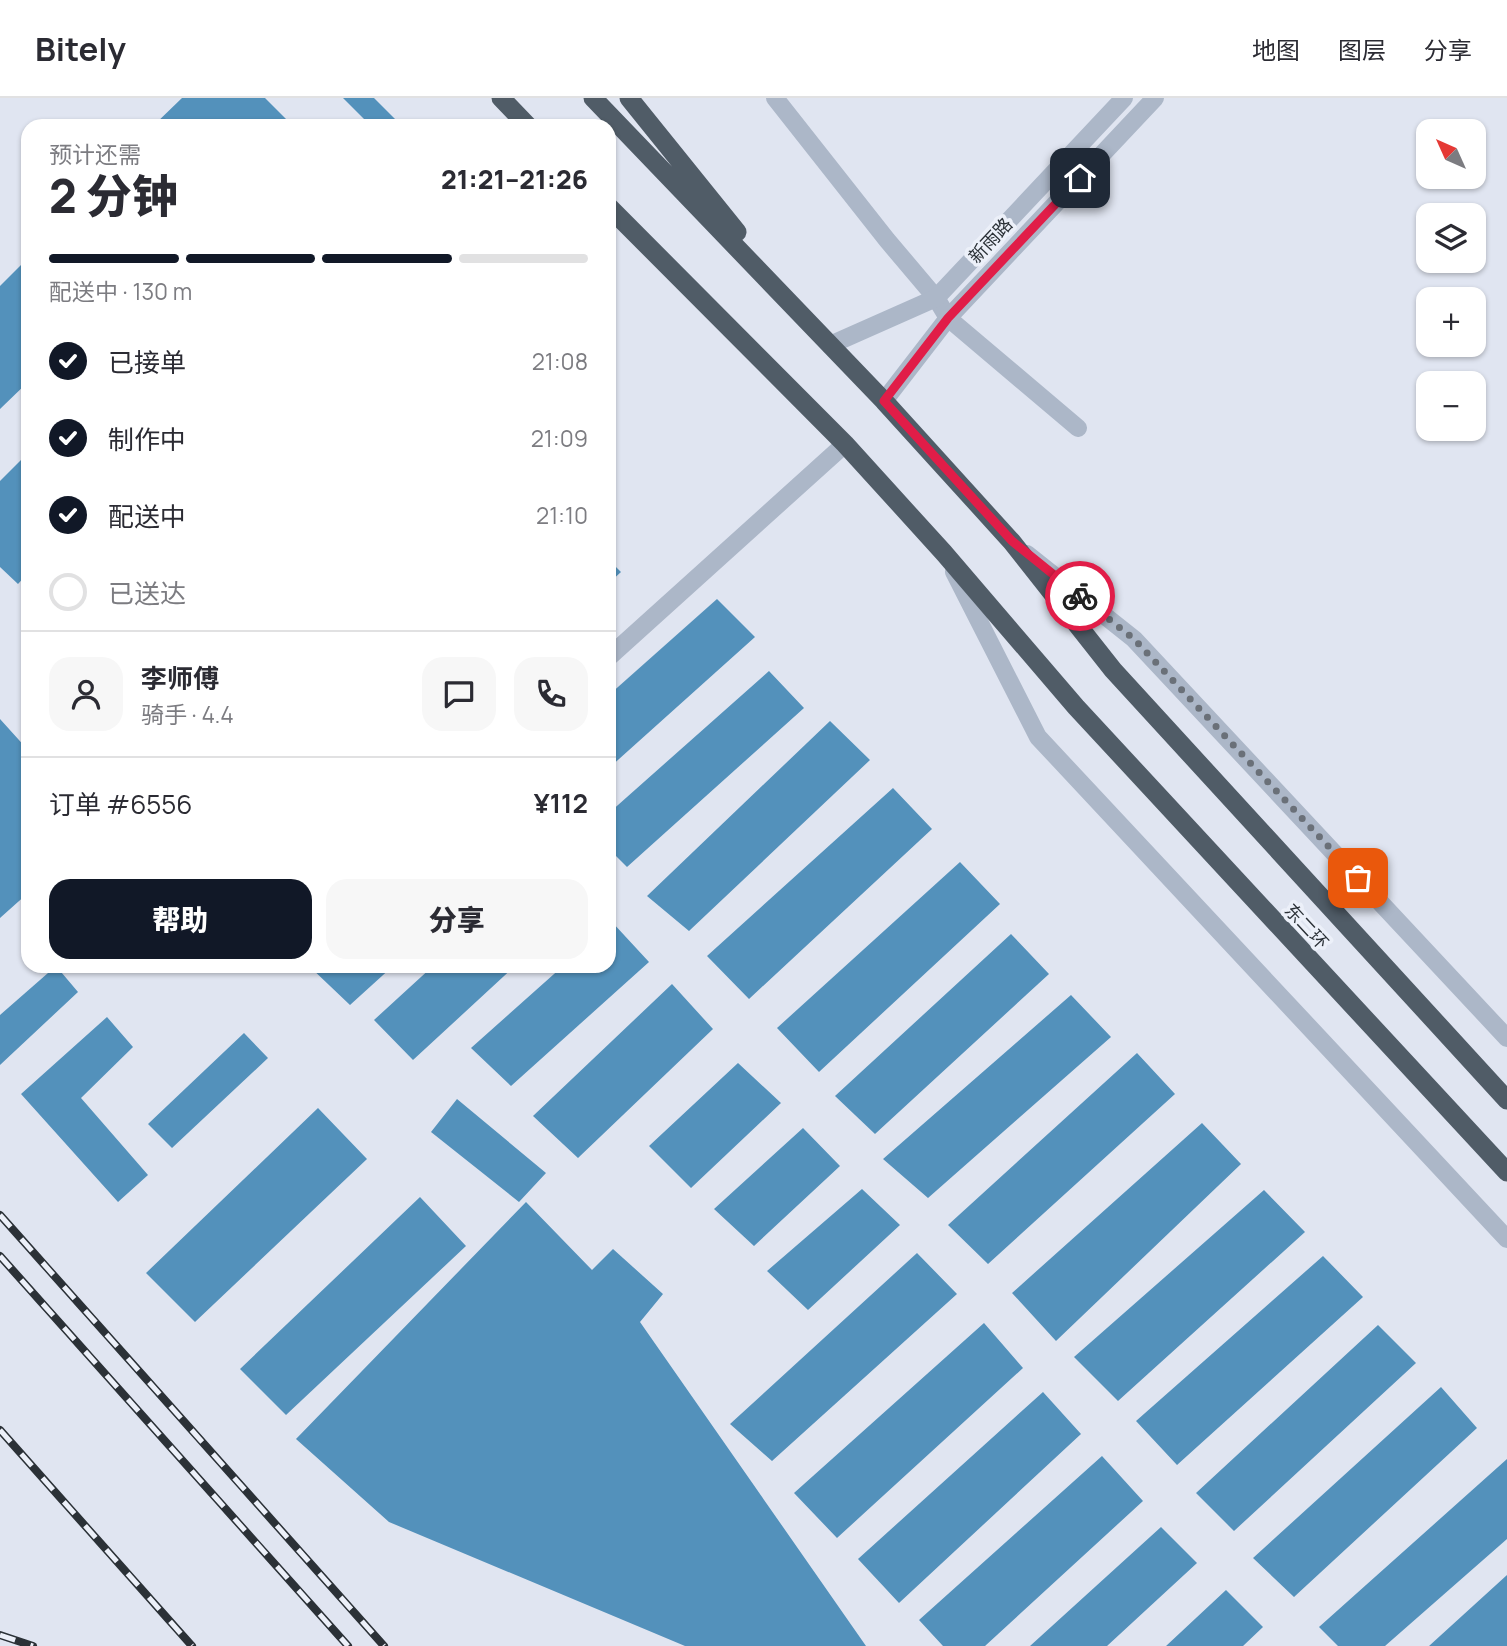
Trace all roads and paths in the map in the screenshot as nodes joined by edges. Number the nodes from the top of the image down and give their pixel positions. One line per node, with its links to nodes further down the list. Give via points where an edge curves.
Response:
1 (500, 98): 7 (highway)
2 (593, 98): 8 (highway)
3 (629, 98): 13 (highway)
4 (775, 98): 11 (street)
5 (1124, 98): 11 (street, 新雨路)
6 (1155, 98): 12 (street, 新雨路)
7 (521, 119)
8 (613, 119)
9 (616, 122): 13 (highway)
10 (616, 214): 16 (highway, 东二环)
11 (936, 298): 12 (street); 13 (street, 新雨路)
12 (948, 318): 14 (street, 新雨路); 15 (street)
13 (823, 338): 14 (highway, 东二环)
14 (884, 401): 17 (highway, 东二环)
15 (1078, 428)
16 (845, 444): 18 (highway, 东二环); 19 (street)
17 (1012, 541): 20 (street, via 1134,639); 21 (highway, 东二环, via 1113,670)
18 (944, 553): 22 (highway, 东二环, via 1076,707); 23 (street, via 1038,737)
19 (616, 651)
20 (1507, 1038)
21 (1507, 1100)
22 (1507, 1172)
23 (1507, 1239)

